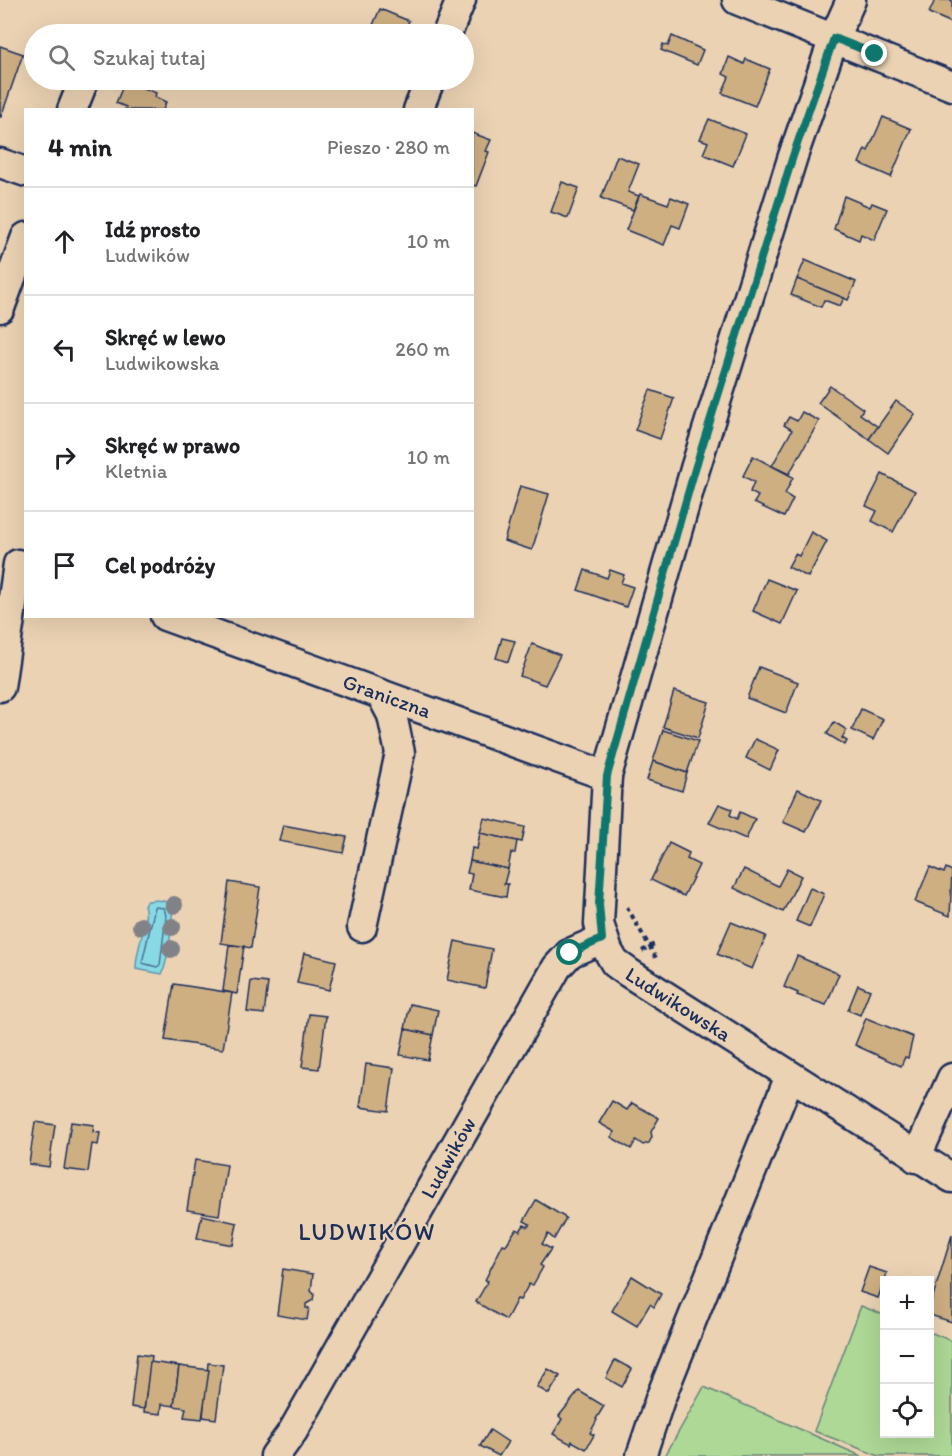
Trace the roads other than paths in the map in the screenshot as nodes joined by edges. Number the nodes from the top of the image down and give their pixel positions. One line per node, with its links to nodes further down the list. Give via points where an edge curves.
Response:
1 (461, 0): 4 (street)
2 (737, 0): 5 (street)
3 (850, 0): 5 (street, Ludwikowska)
4 (451, 24)
5 (834, 38): 6 (street); 21 (street, Ludwikowska, via 695,469)
6 (952, 86)
7 (80, 90): 9 (street)
8 (426, 90): 10 (street)
9 (73, 108)
10 (419, 108)
11 (0, 163): 12 (street)
12 (24, 171)
13 (24, 242): 14 (street)
14 (0, 308)
15 (15, 562): 17 (street)
16 (171, 618): 18 (street, Graniczna)
17 (0, 687)
18 (381, 694): 19 (street, Graniczna); 20 (street, via 392,715)
19 (433, 713): 20 (street, via 412,726); 21 (street, Graniczna)
20 (400, 753): 22 (street)
21 (607, 776): 23 (street, Ludwikowska, via 599,904)
22 (362, 927)
23 (602, 939): 24 (street, Ludwikowska, via 615,963); 28 (street, Ludwików, via 570,953 557,968 293,1431)
24 (790, 1076): 26 (street, Ludwikowska); 29 (street, via 660,1399)
25 (952, 1078): 26 (street)
26 (916, 1158): 27 (street, Ludwikowska)
27 (952, 1178)
28 (275, 1456)
29 (641, 1456)

